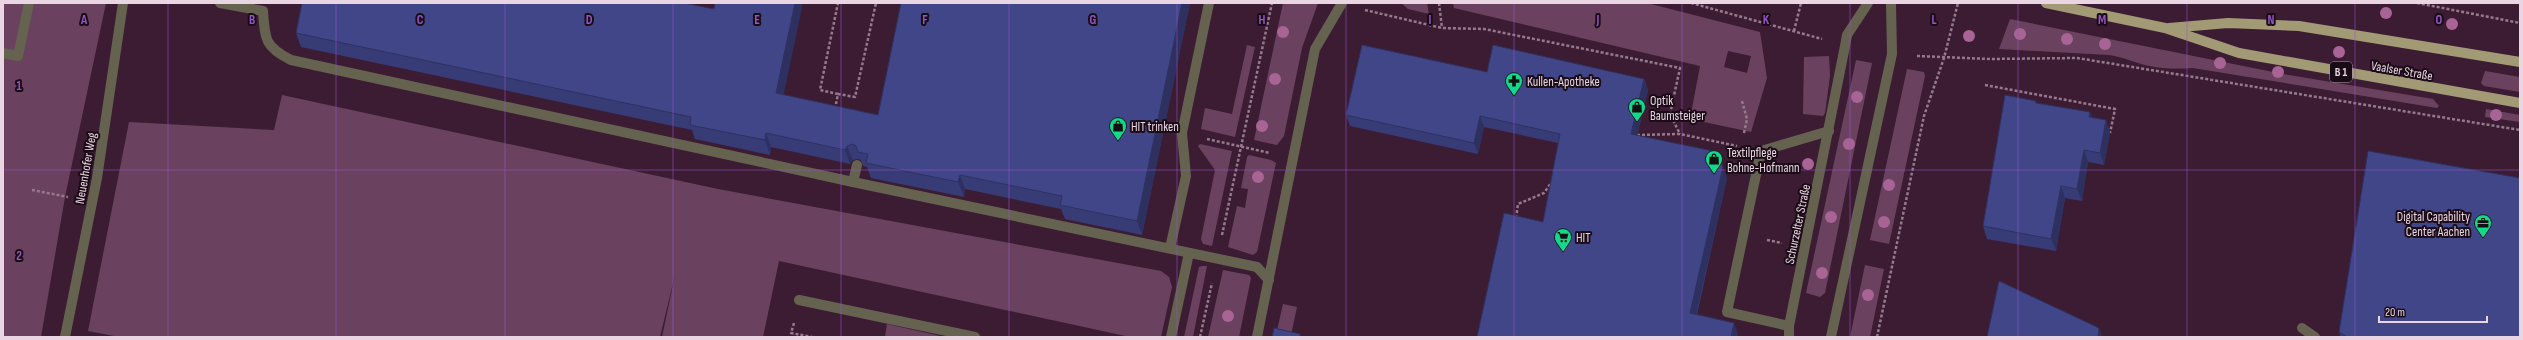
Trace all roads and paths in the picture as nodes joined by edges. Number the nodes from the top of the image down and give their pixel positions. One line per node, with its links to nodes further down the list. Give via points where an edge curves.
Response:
1 (29, 3): 22 (street, via 18,56)
2 (123, 3): 45 (street, Neuenhofer Weg)
3 (220, 3): 43 (street, via 263,12 264,33 274,51 291,60)
4 (838, 3): 27 (path, via 820,90)
5 (876, 3): 27 (path, via 855,98)
6 (1209, 3): 33 (street)
7 (1272, 3): 37 (path)
8 (1439, 3): 18 (path)
9 (1691, 3): 20 (path)
10 (1801, 3): 20 (path)
11 (1868, 3): 32 (street, Schurzelter Straße, via 1847,35)
12 (1891, 3): 60 (street, via 1892,54)
13 (1958, 3): 24 (path)
14 (2046, 3): 19 (main road, Vaalser Straße / B 1)
15 (2417, 3): 17 (path)
16 (1342, 4): 18 (path); 40 (street, via 1315,49)
17 (2520, 23)
18 (1442, 28): 35 (path, via 1484,29 1680,68 1670,114)
19 (2165, 28): 25 (main road, Vaalser Straße / B 1, via 2228,23 2300,26); 29 (main road, Vaalser Straße / B 1, via 2239,53)
20 (1794, 31): 21 (path)
21 (1829, 42)
22 (3, 53)
23 (1911, 56): 24 (path)
24 (1944, 58): 31 (path, via 2077,58); 61 (path, via 1924,116)
25 (2520, 62)
26 (1985, 85): 34 (path, via 2115,109)
27 (838, 94): 30 (path)
28 (1742, 101): 38 (path, via 1747,119)
29 (2520, 103)
30 (834, 112)
31 (2520, 130)
32 (1829, 131): 39 (street); 52 (street, Schurzelter Straße)
33 (1182, 133): 37 (path); 47 (street, via 1186,176)
34 (2110, 133)
35 (1680, 134): 36 (path); 38 (path)
36 (1637, 135)
37 (1240, 146): 40 (path); 49 (path)
38 (1741, 147): 39 (path)
39 (1761, 151): 52 (street, via 1727,312)
40 (1292, 158): 50 (street)
41 (857, 165): 43 (street)
42 (1553, 180): 46 (path, via 1544,193 1518,204)
43 (853, 182): 47 (street)
44 (32, 190): 45 (path)
45 (93, 201): 54 (street, Neuenhofer Weg)
46 (1515, 221)
47 (1170, 248): 48 (street)
48 (1189, 253): 49 (street); 56 (street)
49 (1217, 259): 50 (street, via 1257,267); 57 (path)
50 (1269, 280): 58 (street)
51 (799, 300): 55 (street)
52 (1789, 326): 59 (street, Schurzelter Straße)
53 (2302, 328): 62 (street)
54 (65, 337)
55 (975, 337)
56 (1171, 337)
57 (1200, 337)
58 (1257, 337)
59 (1789, 337)
60 (1831, 337)
61 (1877, 337)
62 (2315, 337)

